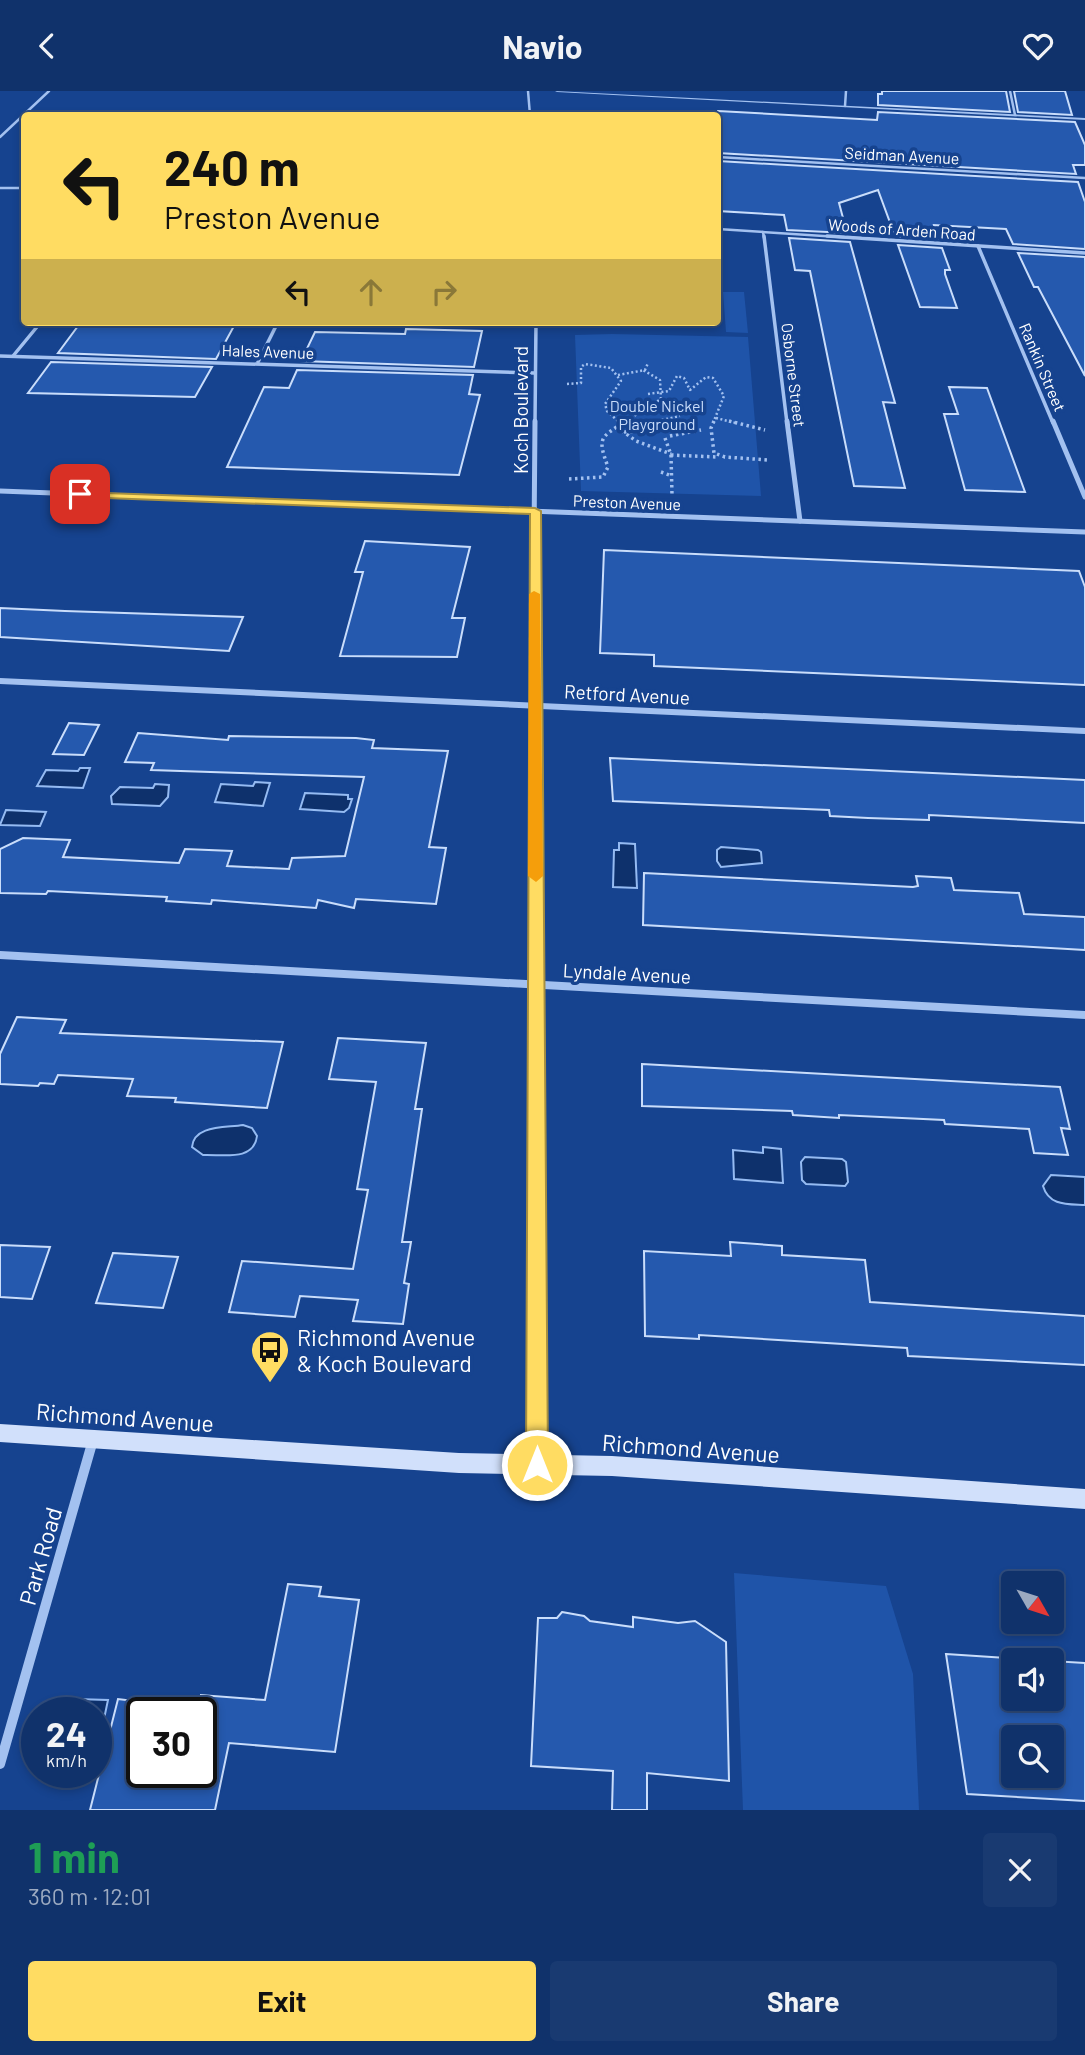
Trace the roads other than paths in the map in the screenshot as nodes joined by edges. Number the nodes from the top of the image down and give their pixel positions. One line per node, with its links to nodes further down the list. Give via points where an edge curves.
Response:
1 (49, 91): 8 (street)
2 (528, 91): 9 (street)
3 (556, 91): 6 (street)
4 (846, 91): 7 (street)
5 (1010, 91): 10 (street)
6 (681, 94): 7 (street)
7 (845, 106): 10 (street)
8 (28, 112)
9 (530, 112)
10 (1016, 115): 12 (street)
11 (21, 119): 13 (street)
12 (1085, 119)
13 (0, 137)
14 (721, 157): 15 (street, Seidman Avenue)
15 (1085, 178)
16 (0, 188): 17 (street)
17 (21, 188)
18 (721, 229): 19 (street, Woods of Arden Road)
19 (763, 232): 20 (street, Woods of Arden Road); 32 (street, Osborne Street)
20 (978, 246): 21 (street, Woods of Arden Road); 30 (street, Rankin Street)
21 (1085, 253)
22 (38, 326): 26 (street)
23 (276, 326): 27 (street)
24 (536, 326): 28 (street, Koch Boulevard)
25 (0, 356): 26 (street, Hales Avenue)
26 (13, 356): 27 (street, Hales Avenue)
27 (258, 362): 28 (street, Hales Avenue)
28 (534, 373): 31 (street, Koch Boulevard)
29 (0, 491): 31 (street, Preston Avenue)
30 (1085, 497)
31 (535, 511): 32 (street, Preston Avenue); 35 (street, Koch Boulevard)
32 (800, 521): 33 (street, Preston Avenue)
33 (1085, 532)
34 (0, 681): 35 (street, Retford Avenue)
35 (534, 706): 36 (street, Retford Avenue); 38 (street, Koch Boulevard)
36 (1085, 731)
37 (0, 955): 38 (street, Lyndale Avenue)
38 (537, 983): 39 (street, Lyndale Avenue); 42 (street, Koch Boulevard)
39 (1085, 1015)
40 (0, 1433): 41 (main road, Richmond Avenue)
41 (93, 1440): 42 (main road, Richmond Avenue); 44 (street, Park Road)
42 (537, 1465): 43 (main road, Richmond Avenue, via 612,1466)
43 (1085, 1499)
44 (0, 1765)

